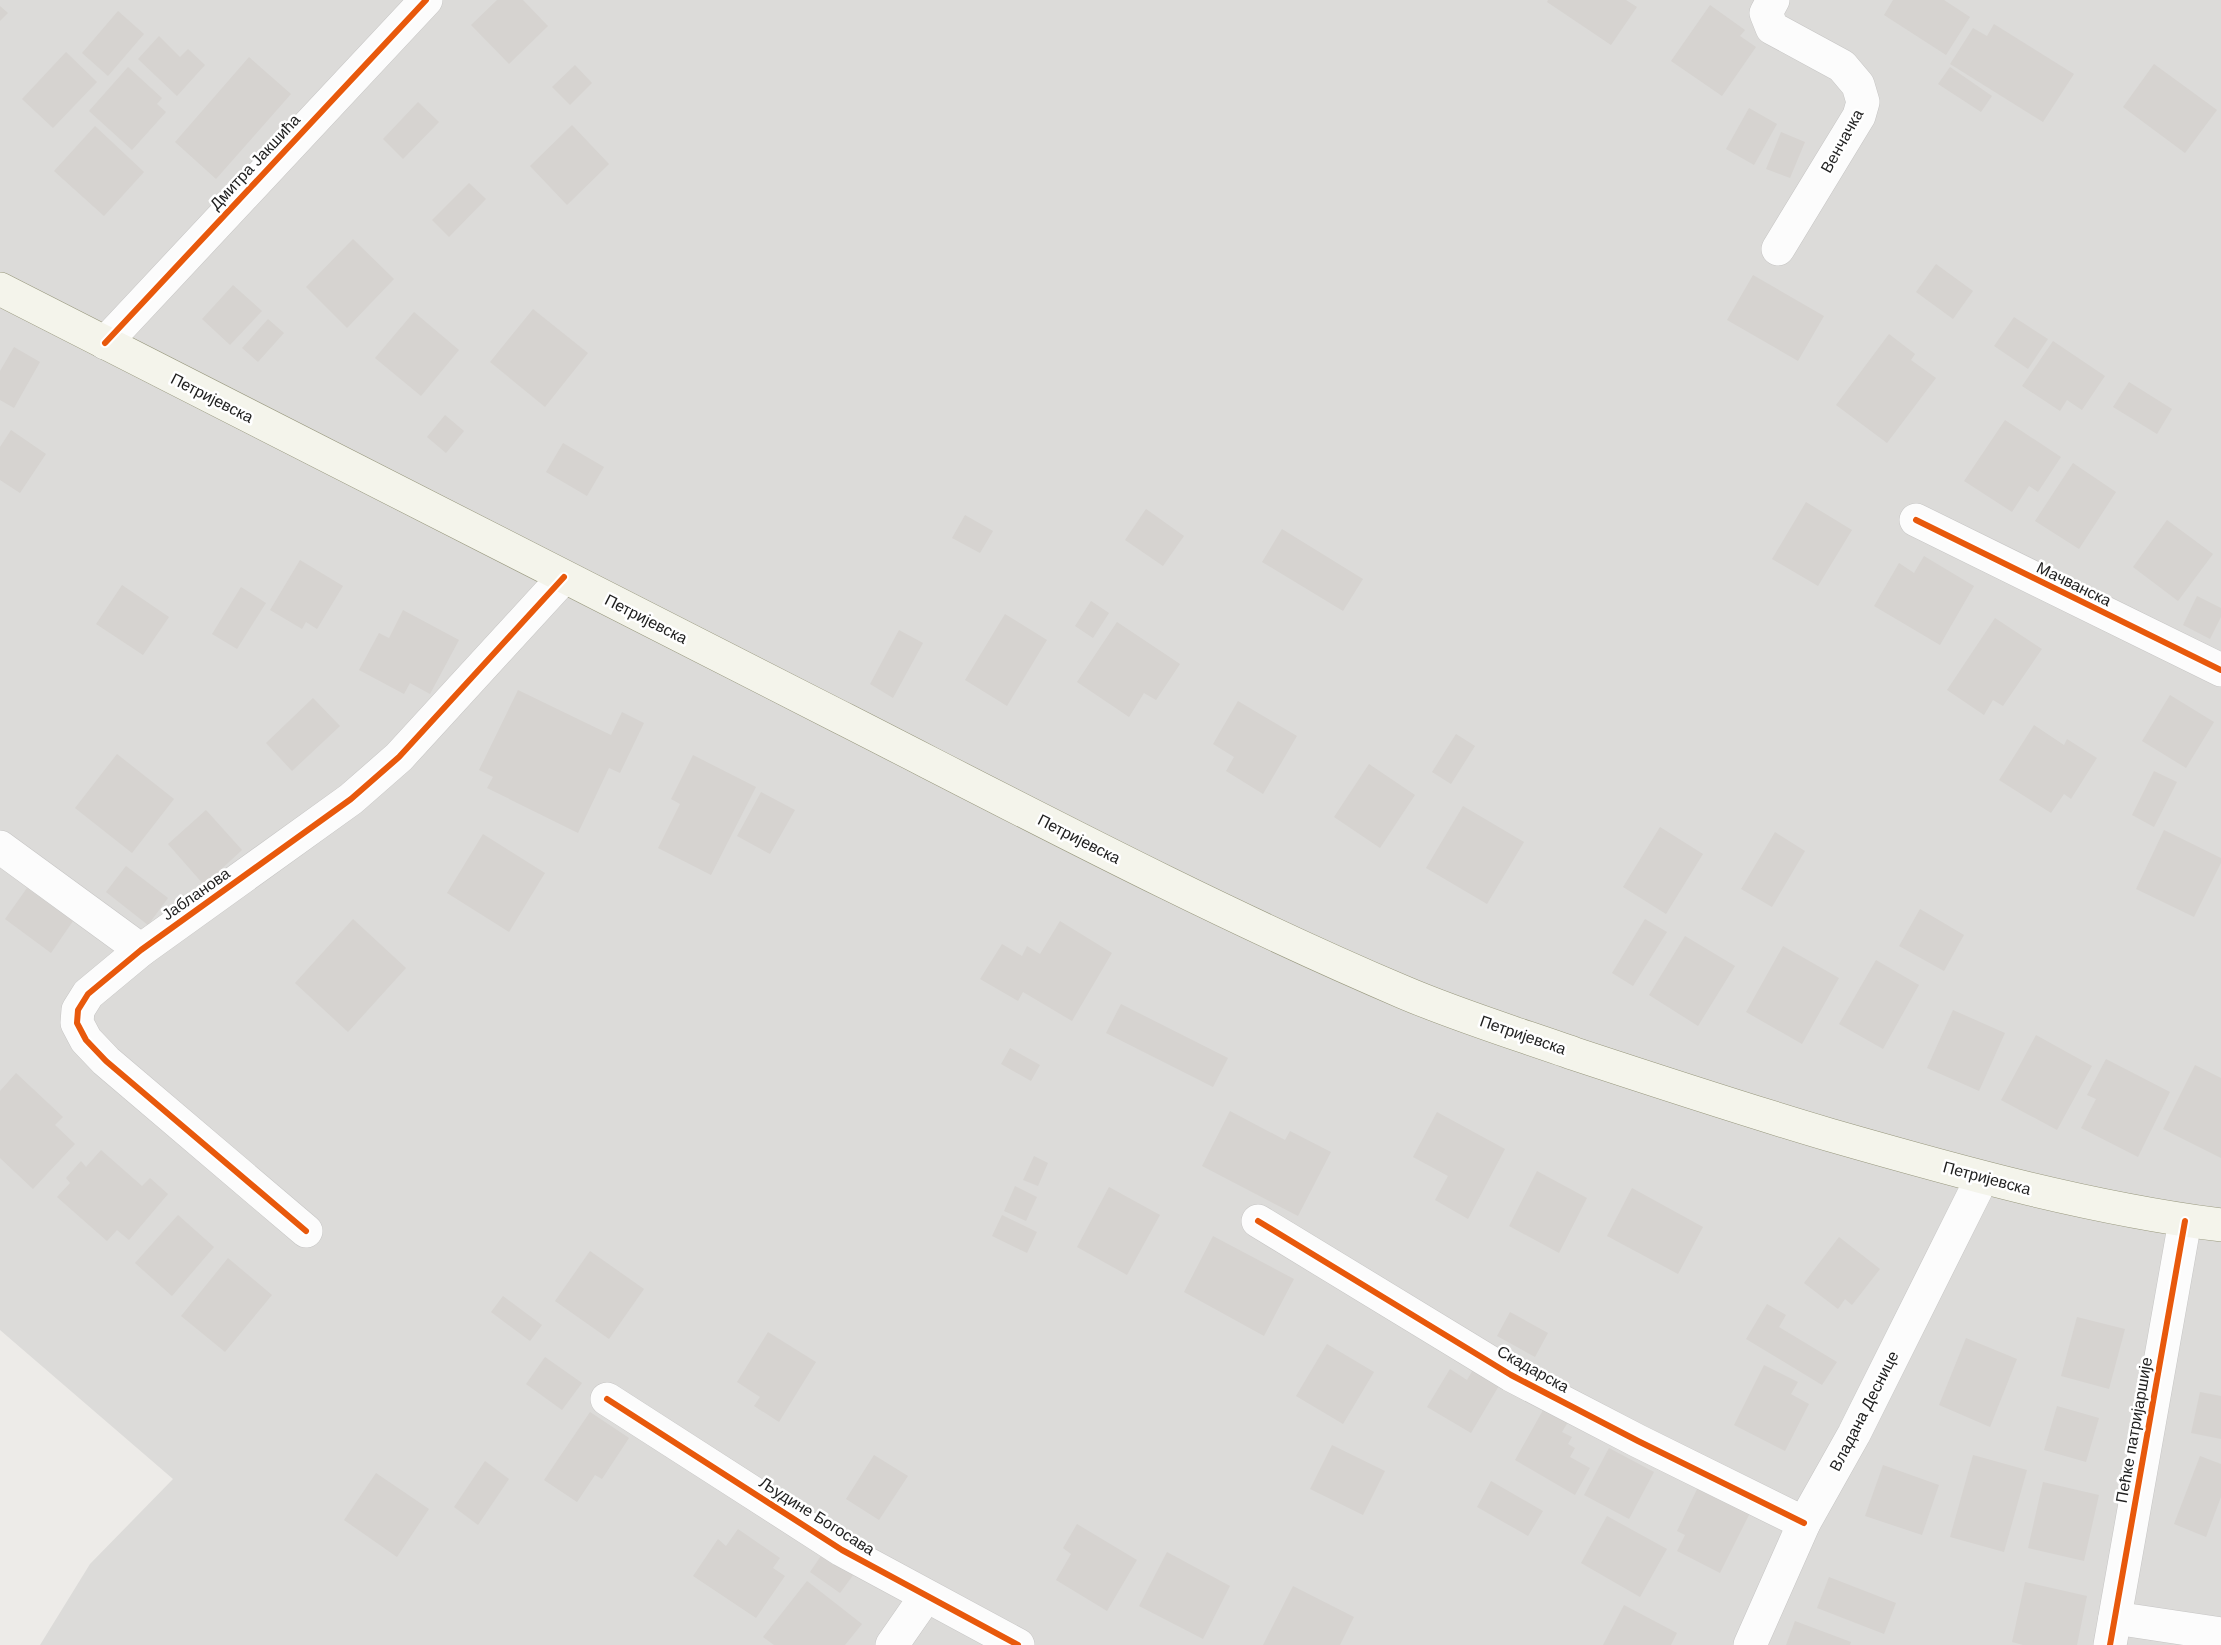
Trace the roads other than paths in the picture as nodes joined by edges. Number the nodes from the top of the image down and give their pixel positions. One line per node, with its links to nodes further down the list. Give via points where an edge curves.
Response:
1 (426, 0): 5 (street, Дмитра Јакшића)
2 (1773, 0): 3 (street, Венчачка, via 1766,13 1772,28 1842,66 1858,85 1863,102 1859,116)
3 (1778, 249)
4 (0, 289): 5 (main road, Петријевска)
5 (105, 343): 7 (main road, Петријевска)
6 (1916, 520): 8 (street, Мачванска)
7 (564, 576): 10 (street, Јабланова, via 399,757 351,799); 11 (main road, Петријевска, via 1172,885 1411,995 1740,1108)
8 (2221, 670)
9 (0, 847): 10 (street)
10 (141, 950): 15 (street, Јабланова, via 88,994 78,1010 76,1023 106,1061)
11 (1982, 1178): 13 (main road, Петријевска, via 2088,1204); 17 (street, Владана Деснице, via 1854,1434)
12 (1258, 1221): 17 (street, Скадарска, via 1511,1375)
13 (2185, 1221): 14 (main road, Петријевска); 19 (street, Пећке патријаршије)
14 (2221, 1225)
15 (306, 1231)
16 (607, 1399): 18 (street, Људине Богосава, via 842,1550)
17 (1804, 1524): 23 (street, Владана Деснице)
18 (926, 1596): 21 (street); 22 (street, Људине Богосава)
19 (2112, 1632): 20 (street)
20 (2221, 1634)
21 (892, 1645)
22 (1018, 1645)
23 (1750, 1645)

